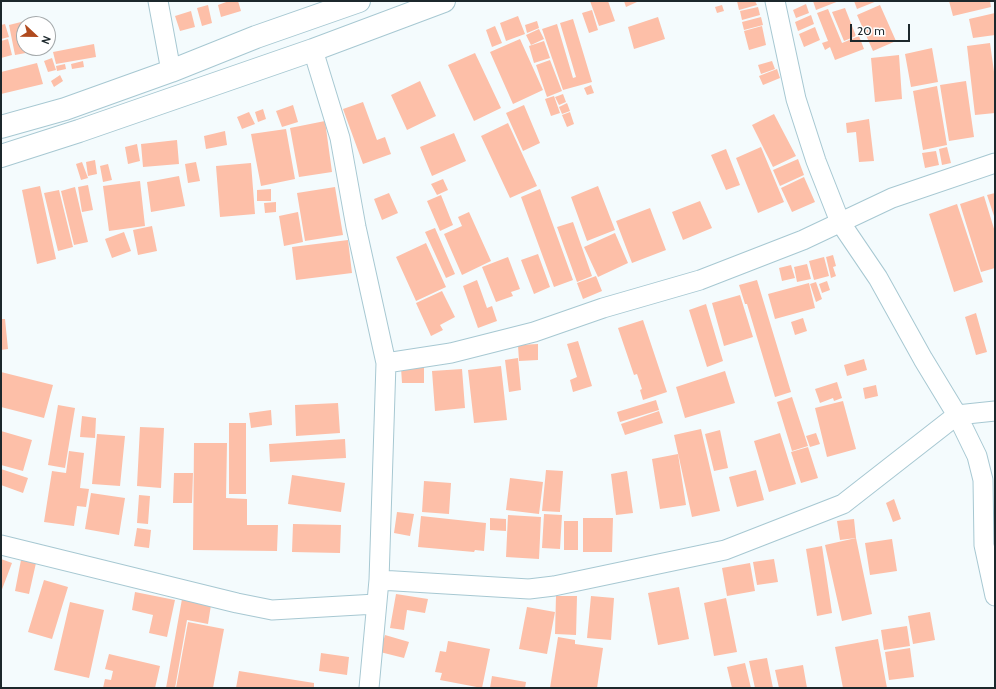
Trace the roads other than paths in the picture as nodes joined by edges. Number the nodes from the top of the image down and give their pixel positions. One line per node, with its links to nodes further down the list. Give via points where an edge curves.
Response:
1 (158, 1): 6 (street)
2 (359, 1): 6 (street, via 256,37)
3 (444, 1): 5 (street)
4 (775, 1): 10 (street, via 796,99 816,161)
5 (313, 50): 8 (street); 11 (street, via 340,138 356,227)
6 (171, 71): 7 (street, via 65,109)
7 (1, 127)
8 (1, 156)
9 (995, 163): 10 (street, via 892,198)
10 (840, 222): 11 (street, via 803,240 700,280 603,308 534,332 451,353); 13 (street, via 878,278)
11 (386, 363): 16 (street)
12 (995, 411): 13 (street)
13 (958, 415): 15 (street, via 977,456 983,480); 16 (street, via 843,504 725,550 529,589)
14 (1, 545): 18 (street, via 272,610)
15 (990, 551): 17 (street)
16 (379, 580): 18 (street)
17 (995, 596)
18 (376, 604): 19 (street)
19 (369, 688)

